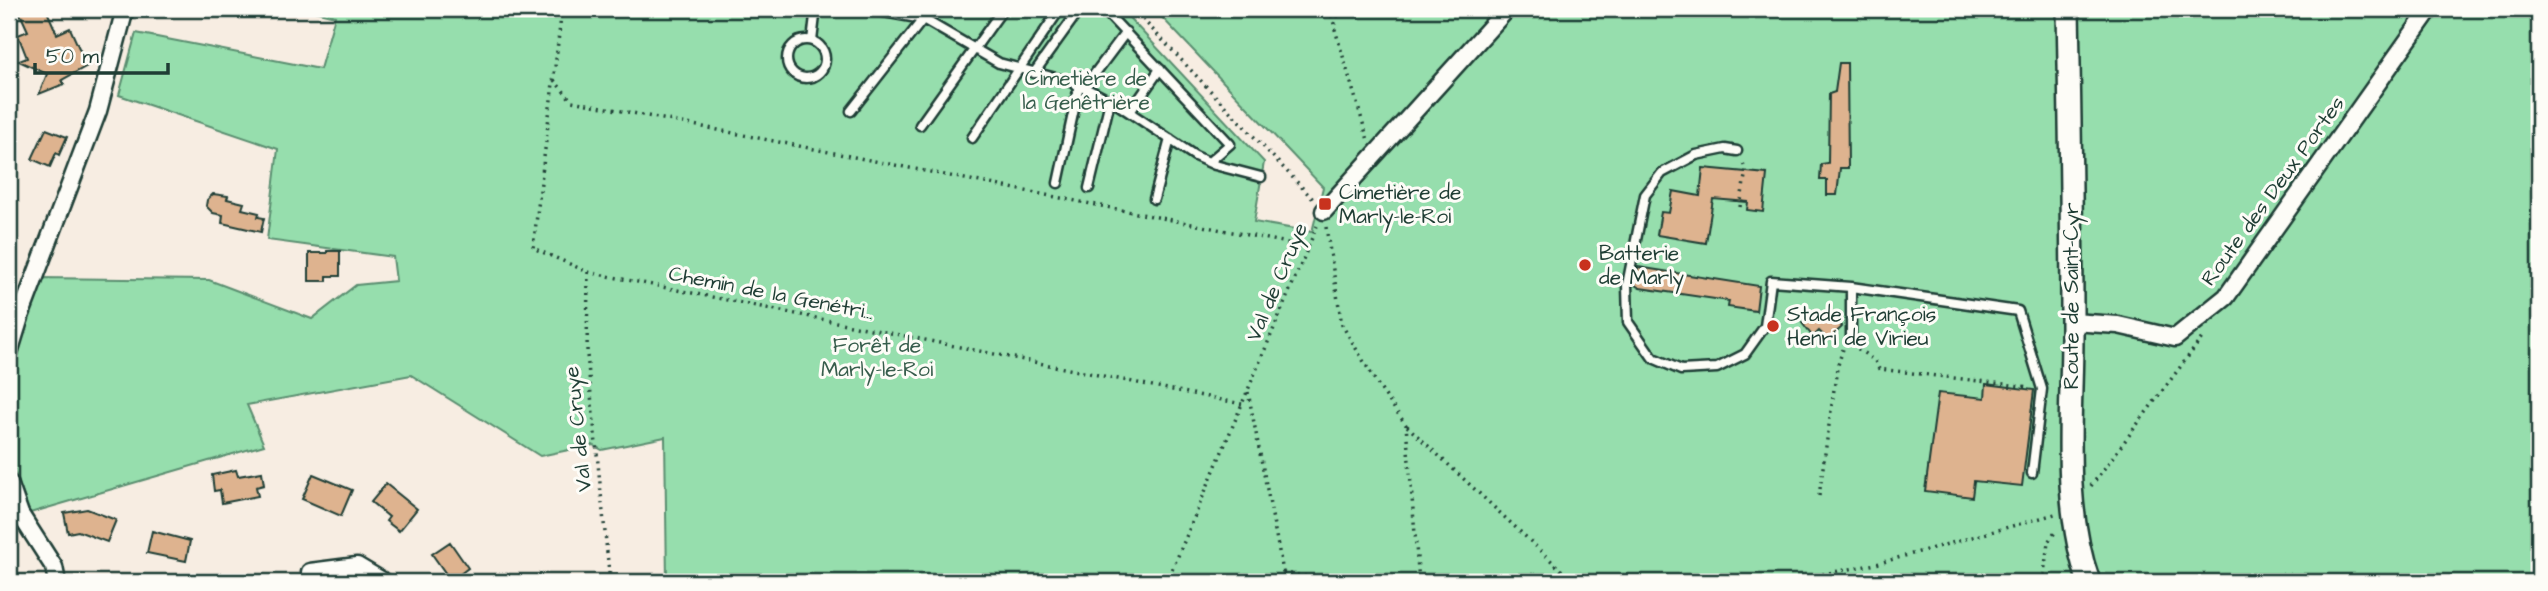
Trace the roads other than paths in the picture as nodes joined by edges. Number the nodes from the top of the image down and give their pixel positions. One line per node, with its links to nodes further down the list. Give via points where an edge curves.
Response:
1 (125, 9): 36 (street, via 98,111)
2 (819, 9): 14 (lane)
3 (867, 9): 12 (lane)
4 (931, 9): 12 (lane)
5 (1003, 9): 15 (lane)
6 (1060, 9): 17 (lane)
7 (1080, 9): 18 (lane)
8 (1103, 9): 13 (lane)
9 (1507, 9): 32 (street)
10 (2068, 9): 34 (main road, Route de Saint-Cyr)
11 (2430, 9): 34 (street, Route des Deux Portes, via 2226,297 2175,338 2118,325)
12 (923, 19): 15 (lane); 21 (lane)
13 (1126, 32): 16 (lane); 19 (lane)
14 (812, 41): 14 (lane, via 799,41 787,55 792,73 803,78 815,76 824,66 824,54)
15 (974, 50): 17 (lane); 23 (lane)
16 (1160, 69): 22 (lane); 27 (lane, via 1230,144)
17 (1018, 70): 18 (lane); 24 (lane)
18 (1034, 73): 19 (lane)
19 (1082, 87): 20 (lane); 29 (lane)
20 (1110, 101): 22 (lane); 30 (lane)
21 (851, 111)
22 (1130, 112): 25 (lane)
23 (920, 125)
24 (972, 138)
25 (1170, 139): 27 (lane); 31 (lane)
26 (1737, 151): 33 (lane, via 1696,155 1662,173 1645,195 1627,285 1628,323 1653,358 1681,370 1717,368 1745,354 1765,326 1771,281)
27 (1209, 162): 28 (lane)
28 (1261, 177)
29 (1058, 183)
30 (1089, 188)
31 (1154, 199)
32 (1324, 211)
33 (1852, 287): 35 (lane); 37 (lane, via 2018,311 2042,389)
34 (2073, 322): 44 (main road, Route de Saint-Cyr, via 2074,509)
35 (1851, 339)
36 (9, 353)
37 (2032, 472)
38 (9, 483): 40 (street, via 20,514)
39 (9, 518): 40 (street)
40 (37, 541): 42 (street, via 54,567)
41 (310, 572): 43 (street, via 357,566)
42 (57, 582)
43 (384, 582)
44 (2089, 582)

